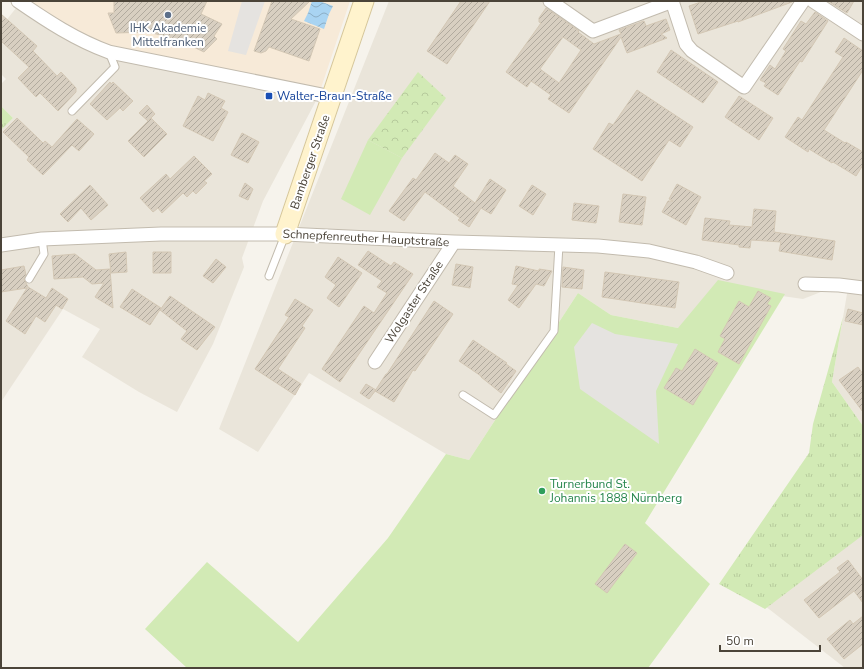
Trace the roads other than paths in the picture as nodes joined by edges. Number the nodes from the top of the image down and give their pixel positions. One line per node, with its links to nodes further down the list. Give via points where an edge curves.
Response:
1 (18, 1): 8 (street, via 87,44)
2 (364, 1): 9 (street, Bamberger Straße)
3 (550, 1): 4 (street, via 593,31)
4 (672, 1): 5 (street, via 686,44 692,51 744,87)
5 (803, 1)
6 (813, 1): 7 (street)
7 (863, 34)
8 (109, 52): 9 (street); 10 (lane, via 115,67)
9 (332, 97): 11 (street, Bamberger Straße)
10 (72, 111)
11 (285, 234): 12 (street, Schnepfenreuther Hauptstraße, via 161,234); 13 (street, Schnepfenreuther Hauptstraße); 17 (lane, Bamberger Straße)
12 (42, 239): 15 (street, Schnepfenreuther Hauptstraße); 18 (lane, via 44,254)
13 (454, 242): 14 (street, Schnepfenreuther Hauptstraße); 21 (street, Wolgaster Straße)
14 (559, 245): 16 (street, Schnepfenreuther Hauptstraße, via 649,251 696,262); 22 (lane, via 554,331 494,415)
15 (1, 246)
16 (727, 273)
17 (269, 276)
18 (29, 279)
19 (805, 284): 20 (street)
20 (863, 288)
21 (374, 362)
22 (463, 395)

